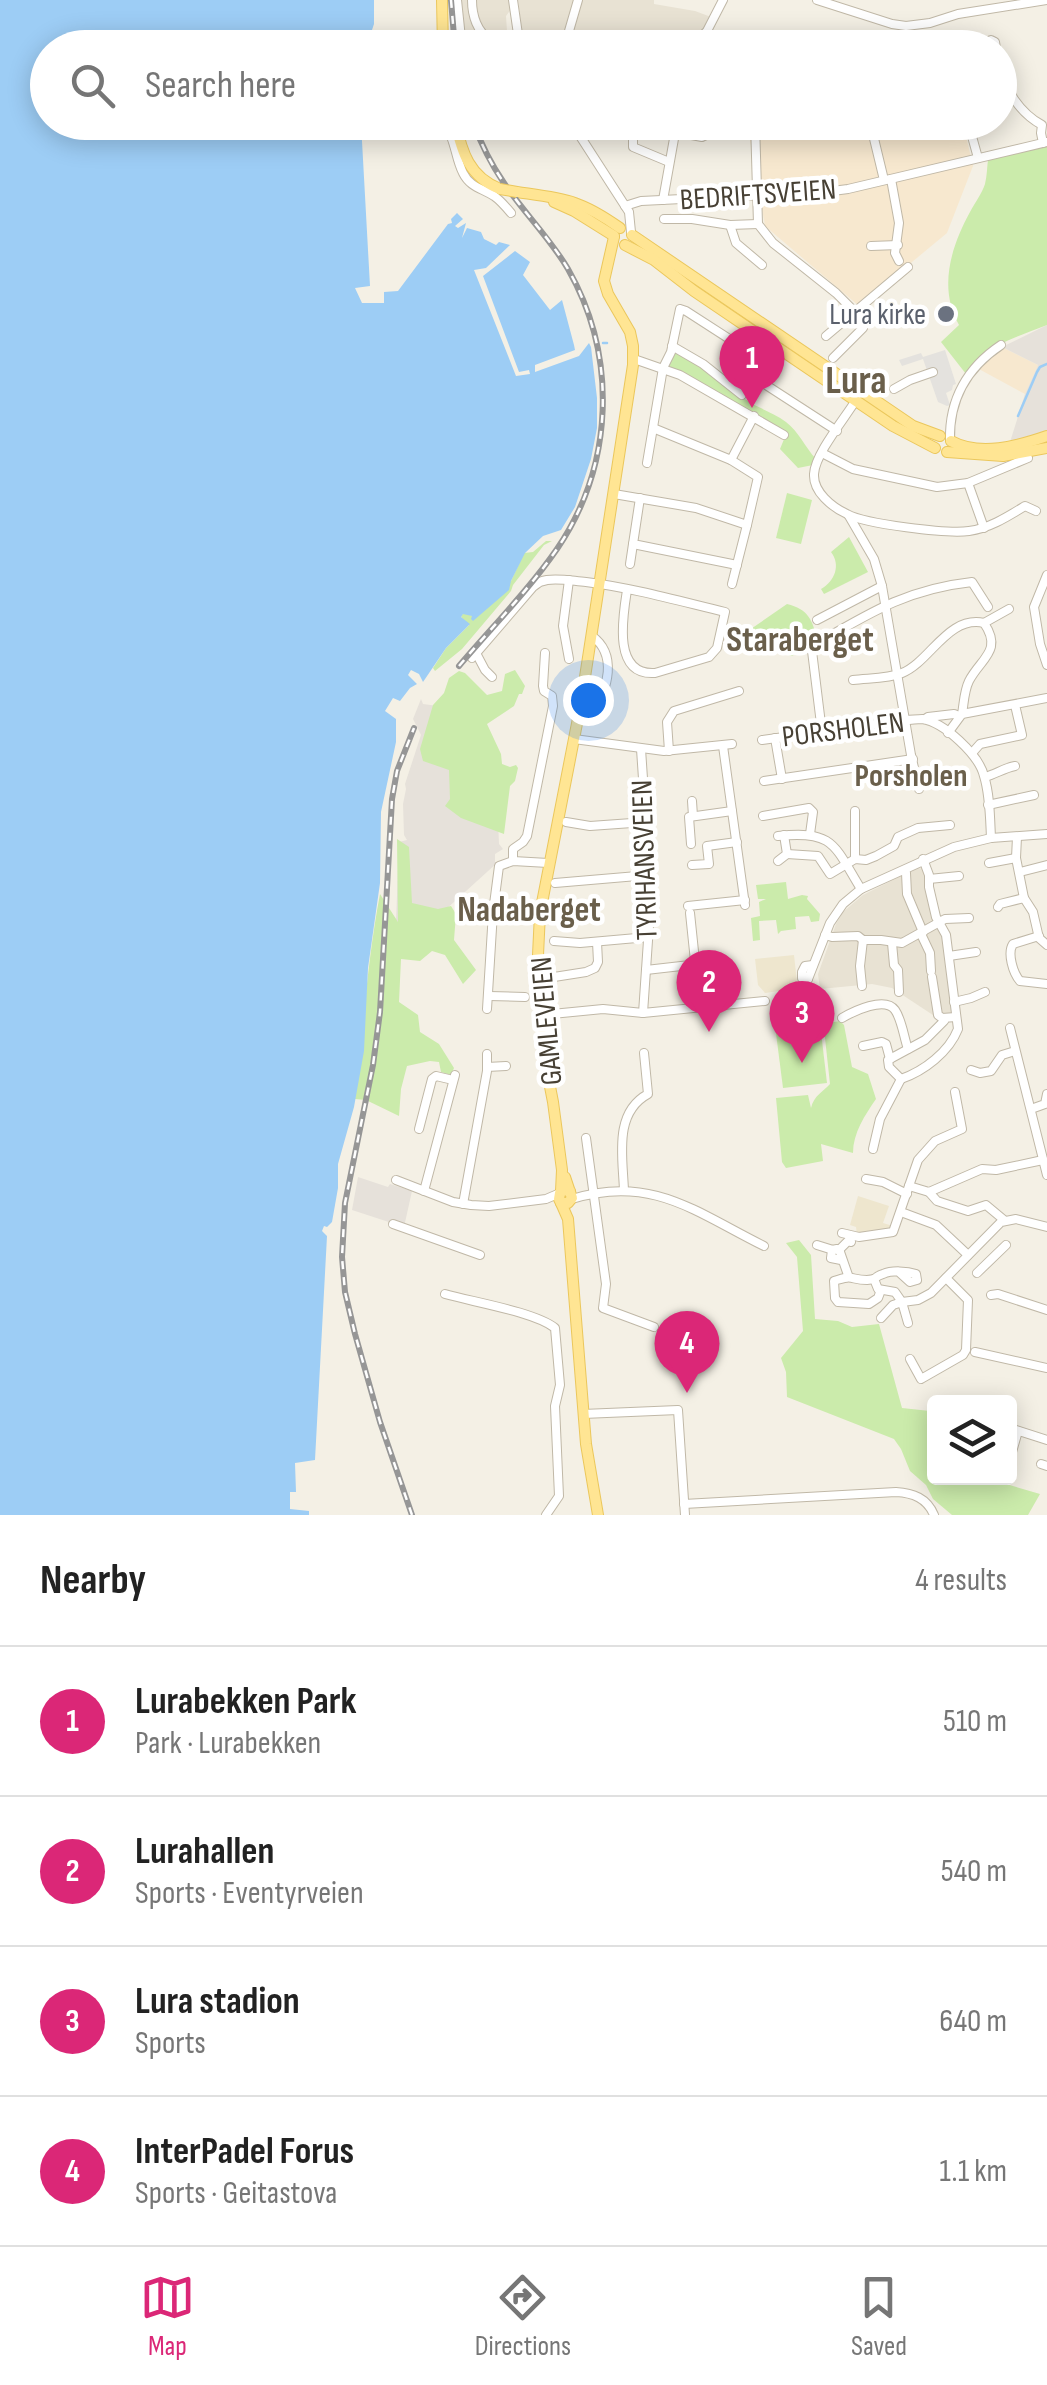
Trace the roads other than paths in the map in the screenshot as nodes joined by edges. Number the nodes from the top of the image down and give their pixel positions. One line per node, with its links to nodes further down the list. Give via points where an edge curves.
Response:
1 (442, 0): 10 (main road)
2 (457, 0): 11 (street)
3 (472, 0): 12 (street)
4 (513, 0): 13 (street)
5 (578, 0): 14 (street)
6 (723, 0): 15 (street)
7 (817, 0): 9 (street, via 906,26)
8 (1047, 0): 9 (street)
9 (993, 4)
10 (443, 30)
11 (460, 30)
12 (480, 30)
13 (517, 30)
14 (569, 30)
15 (708, 30)
16 (1017, 103): 25 (street, via 1042,125)
17 (452, 140): 32 (street, via 466,179)
18 (462, 140): 36 (main road, bridge, via 465,157 486,183 544,196)
19 (584, 140): 31 (street)
20 (633, 140): 27 (street, via 633,147)
21 (674, 140): 27 (street)
22 (755, 140): 29 (street)
23 (876, 140): 28 (street)
24 (973, 140): 26 (street)
25 (1045, 142): 26 (street, BEDRIFTSVEIEN)
26 (978, 158): 28 (street, BEDRIFTSVEIEN)
27 (669, 162): 30 (street)
28 (888, 179): 29 (street, BEDRIFTSVEIEN); 37 (street)
29 (756, 196): 30 (street, BEDRIFTSVEIEN); 34 (street)
30 (663, 200): 31 (street, BEDRIFTSVEIEN)
31 (626, 207): 36 (street, via 632,220)
32 (511, 213)
33 (664, 219): 35 (street)
34 (758, 224): 35 (street); 42 (street)
35 (730, 225): 40 (street, via 736,242)
36 (623, 236): 47 (main road, GAMLEVEIEN, via 604,275 630,332); 52 (main road); 58 (main road)
37 (898, 245): 38 (street); 39 (street)
38 (871, 246)
39 (899, 261)
40 (762, 264)
41 (908, 267): 42 (street)
42 (856, 310): 43 (street); 46 (street, via 864,325)
43 (826, 336)
44 (1000, 345): 58 (street, via 964,382)
45 (672, 346): 48 (street); 51 (street); 55 (street, via 680,310 686,311 765,362 766,385)
46 (832, 358)
47 (634, 359): 48 (street); 66 (main road, GAMLEVEIEN)
48 (663, 368): 53 (street); 54 (street)
49 (933, 372): 50 (street)
50 (894, 389)
51 (742, 396)
52 (856, 400): 55 (street); 58 (main road, via 893,426)
53 (754, 416): 56 (street); 62 (street)
54 (653, 428): 62 (street); 64 (street)
55 (837, 430): 60 (street)
56 (784, 435)
57 (1047, 436): 58 (main road, via 998,449)
58 (944, 442): 63 (main road)
59 (1047, 448): 63 (main road)
60 (822, 453): 65 (street, via 847,467 931,486); 69 (street, via 814,472 818,489)
61 (1028, 458): 63 (street)
62 (731, 460): 70 (street, via 758,476)
63 (1003, 462): 65 (street)
64 (646, 463)
65 (968, 483): 71 (street)
66 (614, 494): 67 (street); 77 (main road, GAMLEVEIEN)
67 (640, 498): 70 (street); 72 (street)
68 (1036, 511): 71 (street, via 1025,506)
69 (849, 516): 71 (street, via 941,532); 79 (street)
70 (747, 525): 74 (street)
71 (984, 528)
72 (634, 544): 73 (street); 74 (street)
73 (630, 564)
74 (737, 565): 78 (street)
75 (1047, 576): 81 (street)
76 (569, 580): 77 (street); 89 (street, via 563,626); 92 (street, via 539,582 474,656)
77 (600, 584): 80 (street); 87 (main road, GAMLEVEIEN)
78 (732, 584)
79 (882, 586): 82 (street); 85 (street)
80 (627, 590): 80 (street, via 623,639 636,669 656,673 704,660 717,648 724,612)
81 (1044, 591): 90 (street, via 1034,613)
82 (886, 604): 83 (street, via 973,579); 91 (street); 101 (street, via 813,647)
83 (988, 607)
84 (1009, 608): 86 (street)
85 (817, 620)
86 (984, 623): 91 (street, via 975,621 938,641); 98 (street, via 991,648 968,682)
87 (592, 636): 97 (street, GAMLEVEIEN, via 602,647 608,675); 104 (main road, GAMLEVEIEN)
88 (544, 652): 135 (street, via 543,688 553,706 526,836)
89 (569, 659)
90 (1047, 665)
91 (898, 674): 93 (street); 99 (street)
92 (492, 676)
93 (852, 680)
94 (739, 691): 107 (street, via 674,711 667,722)
95 (1047, 698): 96 (street, PORSHOLEN)
96 (1015, 705): 98 (street, PORSHOLEN); 108 (street, via 1022,735 980,744)
97 (592, 709)
98 (961, 715): 100 (street, PORSHOLEN); 102 (street)
99 (906, 720): 100 (street, PORSHOLEN); 101 (street, PORSHOLEN); 109 (street)
100 (924, 720): 102 (street, PORSHOLEN)
101 (822, 732): 103 (street, PORSHOLEN)
102 (948, 732): 108 (street, PORSHOLEN)
103 (775, 738): 105 (street, PORSHOLEN); 112 (street)
104 (574, 739): 106 (street); 137 (main road, GAMLEVEIEN)
105 (762, 740)
106 (640, 749): 107 (street); 123 (street, TYRIHANSVEIEN)
107 (669, 752): 118 (street, via 728,745)
108 (972, 753): 111 (street, PORSHOLEN)
109 (913, 760): 112 (street); 114 (street)
110 (1015, 766): 111 (street)
111 (985, 777): 117 (street, PORSHOLEN)
112 (782, 779): 113 (street)
113 (764, 781)
114 (919, 789)
115 (1034, 795): 117 (street)
116 (692, 801): 120 (street)
117 (988, 805): 128 (street, PORSHOLEN)
118 (732, 811): 120 (street); 129 (street)
119 (855, 811): 133 (street)
120 (694, 816): 130 (street)
121 (764, 816): 125 (street, via 815,807)
122 (566, 822): 123 (street)
123 (646, 822): 144 (street, TYRIHANSVEIEN)
124 (950, 824): 133 (street, via 918,828 876,856)
125 (810, 834): 131 (street, via 781,836); 139 (street, via 831,844)
126 (1047, 834): 127 (street)
127 (1017, 836): 128 (street); 132 (street)
128 (991, 838): 134 (street)
129 (737, 842): 140 (street, via 707,846 708,864); 167 (street, TYRIHANSVEIEN, via 745,902 689,909 694,961)
130 (691, 844)
131 (787, 854): 136 (street); 139 (street, via 818,856 830,874)
132 (1016, 858): 138 (street); 142 (street)
133 (855, 859): 139 (street)
134 (923, 859): 146 (street); 148 (street)
135 (512, 861): 137 (street); 173 (street, via 498,870)
136 (778, 861)
137 (548, 863): 179 (main road, GAMLEVEIEN, via 538,940)
138 (988, 863)
139 (846, 864): 148 (street)
140 (692, 865)
141 (1047, 866): 142 (street)
142 (1020, 872): 149 (street)
143 (906, 873): 155 (street)
144 (650, 875): 147 (street); 158 (street, TYRIHANSVEIEN)
145 (959, 876): 146 (street)
146 (928, 878): 154 (street)
147 (555, 883)
148 (861, 889): 156 (street, via 837,911)
149 (1024, 898): 150 (street); 152 (street)
150 (998, 907)
151 (1047, 908): 152 (street)
152 (1033, 912): 157 (street)
153 (969, 918): 154 (street)
154 (939, 922): 155 (street); 165 (street)
155 (922, 933): 162 (street); 180 (street, via 938,1015)
156 (825, 935): 160 (street); 166 (street)
157 (1038, 936): 163 (street); 169 (street, via 1013,944 1010,952 1020,982)
158 (648, 938): 161 (street); 167 (street, TYRIHANSVEIEN)
159 (554, 940): 161 (street)
160 (864, 940): 162 (street); 170 (street)
161 (597, 942): 168 (street, via 595,968)
162 (892, 943): 171 (street)
163 (1047, 946)
164 (976, 952): 165 (street)
165 (949, 956): 176 (street)
166 (813, 966)
167 (646, 970): 178 (street, TYRIHANSVEIEN)
168 (554, 976)
169 (1047, 984)
170 (862, 986)
171 (899, 992)
172 (984, 992): 176 (street)
173 (489, 996): 174 (street); 177 (street)
174 (525, 997)
175 (765, 1001): 178 (street)
176 (954, 1002): 180 (street)
177 (486, 1009)
178 (643, 1013): 179 (street)
179 (542, 1015): 209 (main road, GAMLEVEIEN)
180 (956, 1017): 193 (street, via 955,1037 924,1070)
181 (842, 1018): 185 (street, via 888,1005)
182 (944, 1021): 185 (street)
183 (1010, 1028): 186 (street)
184 (863, 1046): 189 (street, via 882,1042)
185 (908, 1050): 189 (street)
186 (1015, 1051): 192 (street, via 1002,1054 988,1072); 196 (street)
187 (644, 1053): 206 (street, via 648,1094 634,1103 624,1125)
188 (487, 1054): 191 (street)
189 (890, 1059): 193 (street)
190 (506, 1066): 191 (street)
191 (487, 1067): 210 (street)
192 (971, 1070)
193 (901, 1079): 199 (street)
194 (956, 1092): 204 (street, via 962,1129 932,1144 918,1160)
195 (1047, 1094): 196 (street, via 1045,1104)
196 (1031, 1109): 200 (street)
197 (418, 1129): 205 (street, via 432,1079 454,1078)
198 (586, 1138): 208 (street)
199 (873, 1150)
200 (1044, 1160): 201 (street); 207 (street, via 982,1169)
201 (1047, 1174)
202 (866, 1179): 204 (street)
203 (396, 1180): 205 (street)
204 (908, 1190): 207 (street); 211 (street)
205 (424, 1191): 210 (street)
206 (624, 1191): 208 (street); 218 (street, via 694,1208)
207 (929, 1192): 212 (street, via 936,1201 968,1211 986,1204)
208 (595, 1193): 209 (street); 237 (street, via 603,1308)
209 (566, 1196): 210 (street); 241 (main road, GAMLEVEIEN)
210 (463, 1204)
211 (901, 1212): 215 (street, via 892,1233); 223 (street, via 936,1225)
212 (1004, 1220): 214 (street); 220 (street)
213 (393, 1224): 222 (street)
214 (1047, 1227)
215 (842, 1233)
216 (851, 1242): 221 (street)
217 (1006, 1245): 224 (street)
218 (764, 1246)
219 (817, 1246): 221 (street)
220 (976, 1247): 223 (street); 224 (street)
221 (838, 1254): 227 (street)
222 (480, 1255)
223 (968, 1255): 228 (street)
224 (990, 1260): 226 (street)
225 (898, 1272): 229 (street)
226 (976, 1273)
227 (848, 1275): 229 (street); 230 (street, via 834,1281 838,1306 869,1304)
228 (946, 1278): 233 (street, via 927,1296); 239 (street, via 968,1300 964,1353 922,1379)
229 (874, 1279): 230 (street)
230 (882, 1290): 233 (street, via 896,1292)
231 (446, 1294): 245 (street, via 555,1328 559,1496)
232 (992, 1295): 234 (street, via 1007,1291)
233 (902, 1302): 235 (street); 236 (street)
234 (1047, 1310)
235 (880, 1318)
236 (908, 1323)
237 (654, 1327)
238 (975, 1352): 240 (street)
239 (910, 1359)
240 (1047, 1368)
241 (583, 1414): 244 (street, via 678,1410); 246 (main road, GAMLEVEIEN)
242 (1017, 1430): 243 (street)
243 (1047, 1440)
244 (684, 1504): 247 (street); 248 (street, via 896,1492 919,1497)
245 (546, 1515)
246 (598, 1515)
247 (685, 1515)
248 (934, 1515)

